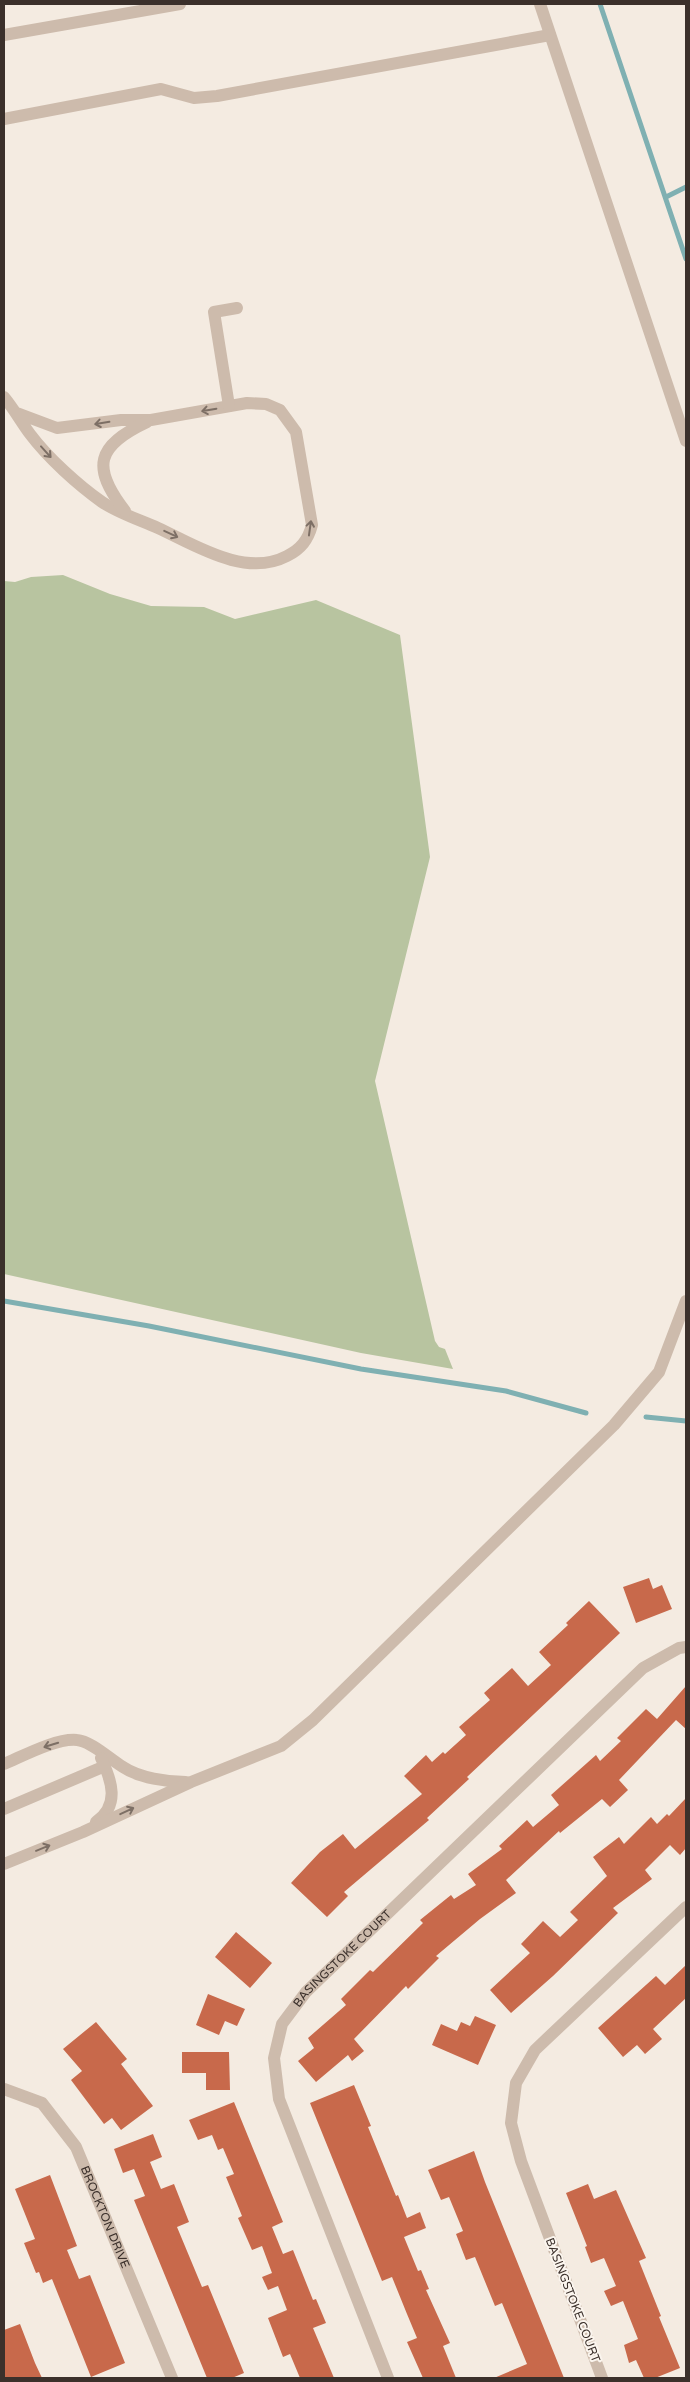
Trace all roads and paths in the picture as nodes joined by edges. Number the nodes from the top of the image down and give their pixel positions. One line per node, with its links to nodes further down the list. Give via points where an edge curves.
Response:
1 (180, 4): 3 (street)
2 (540, 4): 4 (street)
3 (4, 35)
4 (550, 35): 5 (street, via 217,96 194,98 161,89); 11 (street)
5 (4, 118)
6 (236, 308): 8 (street, via 214,312)
7 (4, 397): 9 (street)
8 (229, 406): 10 (street, one-way to 10); 12 (street, one-way to 8, via 204,550 247,563 258,565 283,558 302,546 309,538 312,525 296,432 280,410 266,404)
9 (17, 413): 10 (street, one-way to 9, via 121,420 57,428); 12 (street, one-way to 12, via 49,456 103,503)
10 (151, 420): 12 (street, via 119,437 104,458 108,486)
11 (686, 441)
12 (127, 513)
13 (686, 1301): 18 (street, via 659,1372 614,1425 313,1720 281,1746)
14 (686, 1647): 25 (street, BASINGSTOKE COURT, via 643,1668 306,1992 282,2024 274,2058 279,2099)
15 (97, 1749): 16 (street, one-way to 16, via 77,1740 52,1744); 17 (street); 18 (street, via 125,1769 167,1782)
16 (4, 1764)
17 (105, 1766): 19 (street); 20 (street, via 113,1795 105,1816)
18 (191, 1782): 20 (street, one-way to 18)
19 (4, 1809)
20 (83, 1832): 21 (street, one-way to 20)
21 (4, 1864)
22 (686, 1906): 26 (street, BASINGSTOKE COURT, via 535,2050 516,2083 512,2123 521,2161)
23 (4, 2089): 24 (street, BROCKTON DRIVE, via 42,2103 76,2147)
24 (172, 2378)
25 (388, 2378)
26 (602, 2378)

